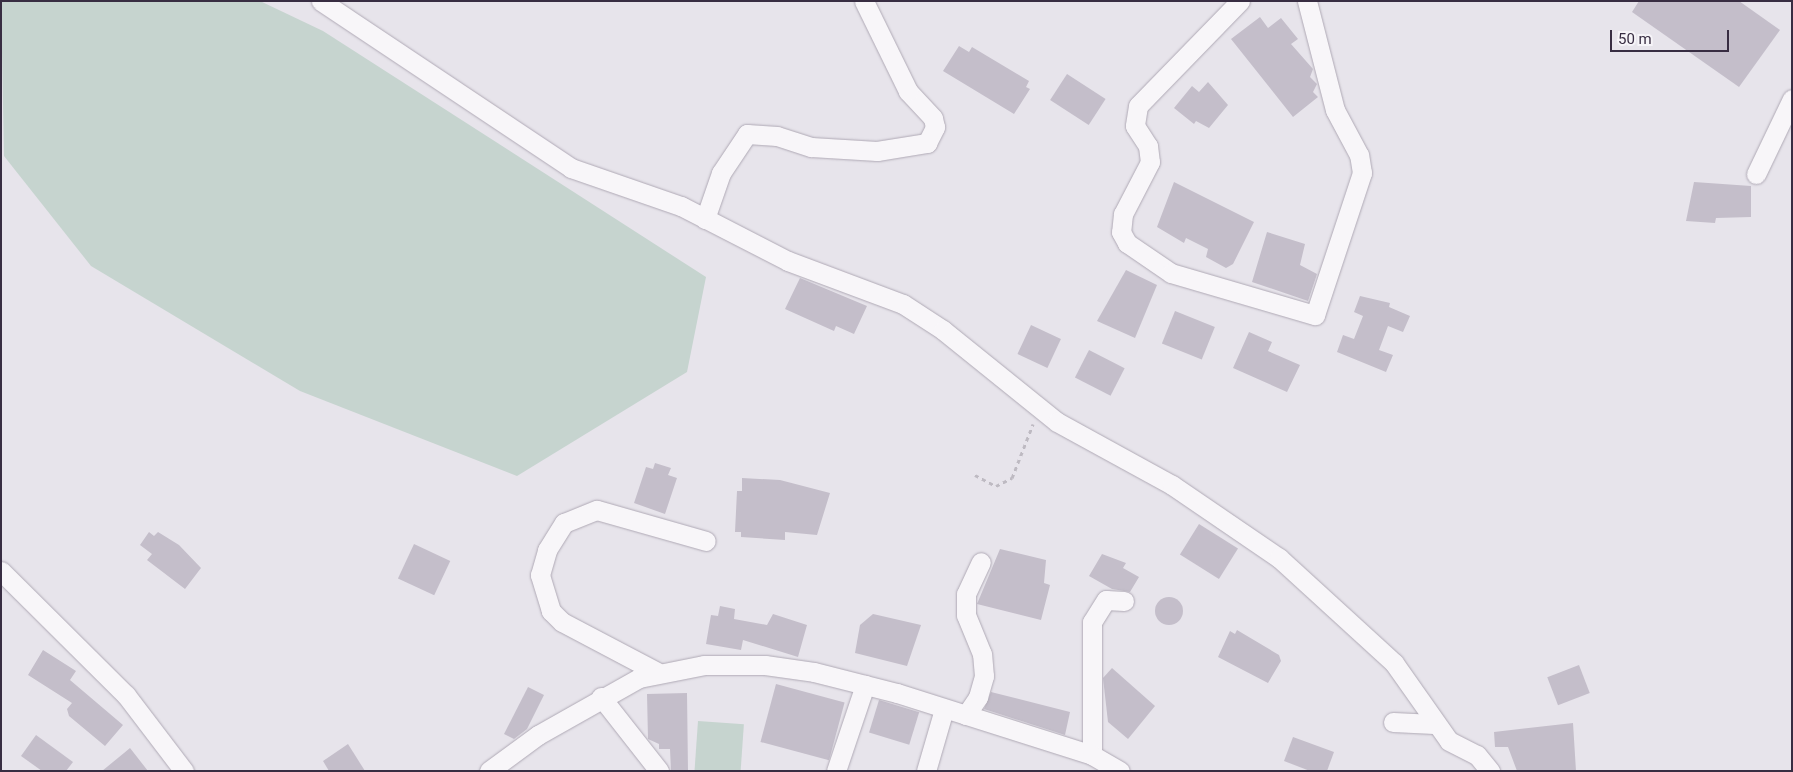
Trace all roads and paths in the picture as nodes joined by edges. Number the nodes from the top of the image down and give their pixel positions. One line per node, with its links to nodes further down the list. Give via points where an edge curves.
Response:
1 (321, 1): 7 (street, via 571,168 645,192)
2 (864, 1): 7 (street, via 908,91 933,118 935,127 927,143 877,151 812,147 777,136 747,134 721,173)
3 (1240, 1): 4 (street, via 1138,106 1135,126 1148,146 1150,162 1123,214 1121,232 1128,244 1170,273 1315,314 1362,168 1335,110)
4 (1307, 1)
5 (1792, 99): 6 (street)
6 (1756, 174)
7 (705, 219): 8 (street, via 788,261 903,304 967,347)
8 (1038, 407): 9 (path, via 1012,478 996,486); 20 (street, via 1172,485 1279,558 1394,663)
9 (975, 475)
10 (706, 541): 14 (street, via 597,510 564,523 547,550 540,575 551,612 562,622)
11 (981, 562): 18 (street, via 966,594 966,615 982,654 984,676 978,697)
12 (1, 571): 22 (street, via 126,695)
13 (1124, 601): 21 (street, via 1106,600 1092,622)
14 (657, 672): 15 (street, via 704,665 765,665); 16 (street)
15 (866, 685): 17 (street); 25 (street)
16 (600, 698): 23 (street); 24 (street)
17 (944, 709): 18 (street); 26 (street)
18 (966, 715): 21 (street)
19 (1394, 722): 20 (street)
20 (1434, 724): 28 (street, via 1449,741 1477,755)
21 (1092, 755): 27 (street)
22 (184, 771)
23 (489, 771)
24 (659, 771)
25 (836, 771)
26 (926, 771)
27 (1120, 771)
28 (1490, 771)

